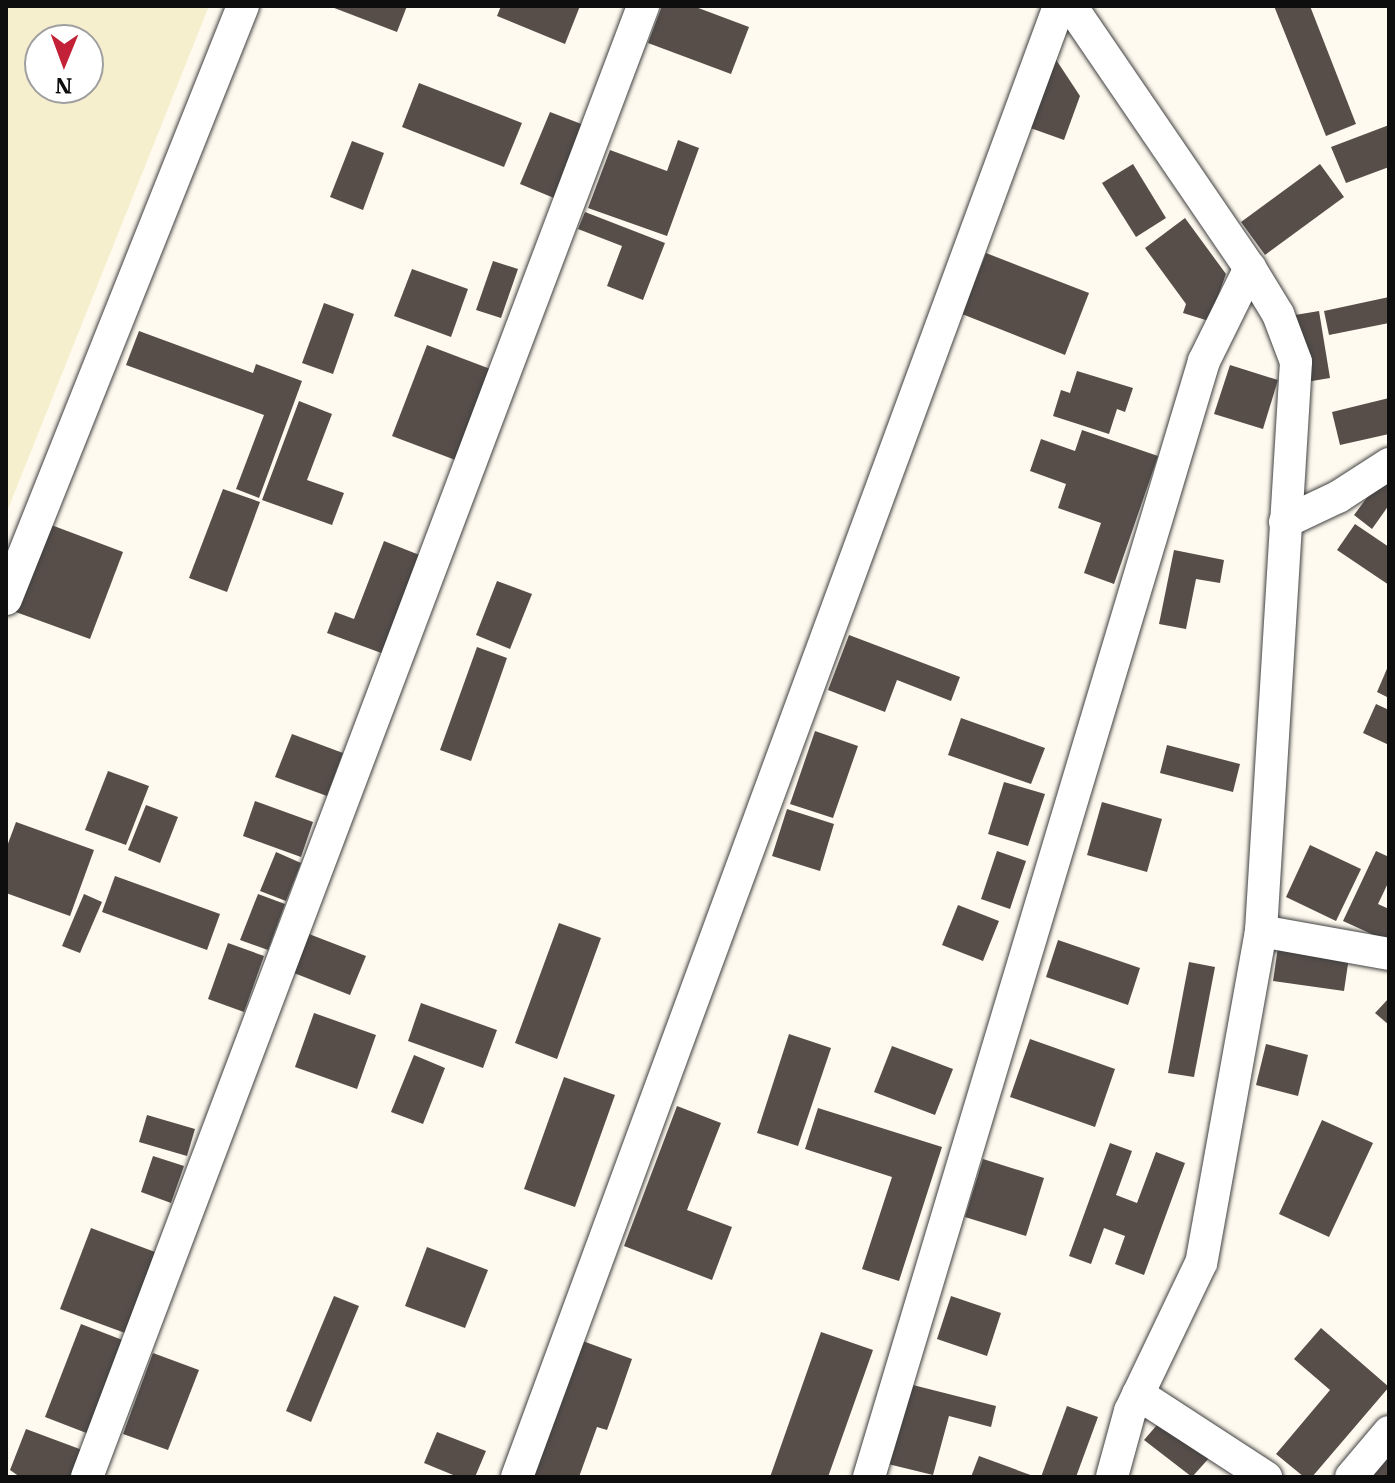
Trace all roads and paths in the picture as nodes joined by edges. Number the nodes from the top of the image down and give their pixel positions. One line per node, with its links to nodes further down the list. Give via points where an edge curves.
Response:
1 (243, 6): 8 (street)
2 (643, 6): 13 (street)
3 (1059, 6): 14 (street)
4 (1071, 6): 5 (street)
5 (1250, 268): 7 (street, via 1278,314 1296,362); 15 (street, via 1204,361)
6 (1389, 464): 7 (street)
7 (1285, 522): 9 (street)
8 (6, 599)
9 (1261, 931): 10 (street); 11 (street, via 1201,1263)
10 (1389, 954)
11 (1138, 1394): 16 (street); 17 (street)
12 (1389, 1432): 18 (street)
13 (87, 1477)
14 (517, 1477)
15 (869, 1477)
16 (1112, 1477)
17 (1266, 1477)
18 (1351, 1477)

